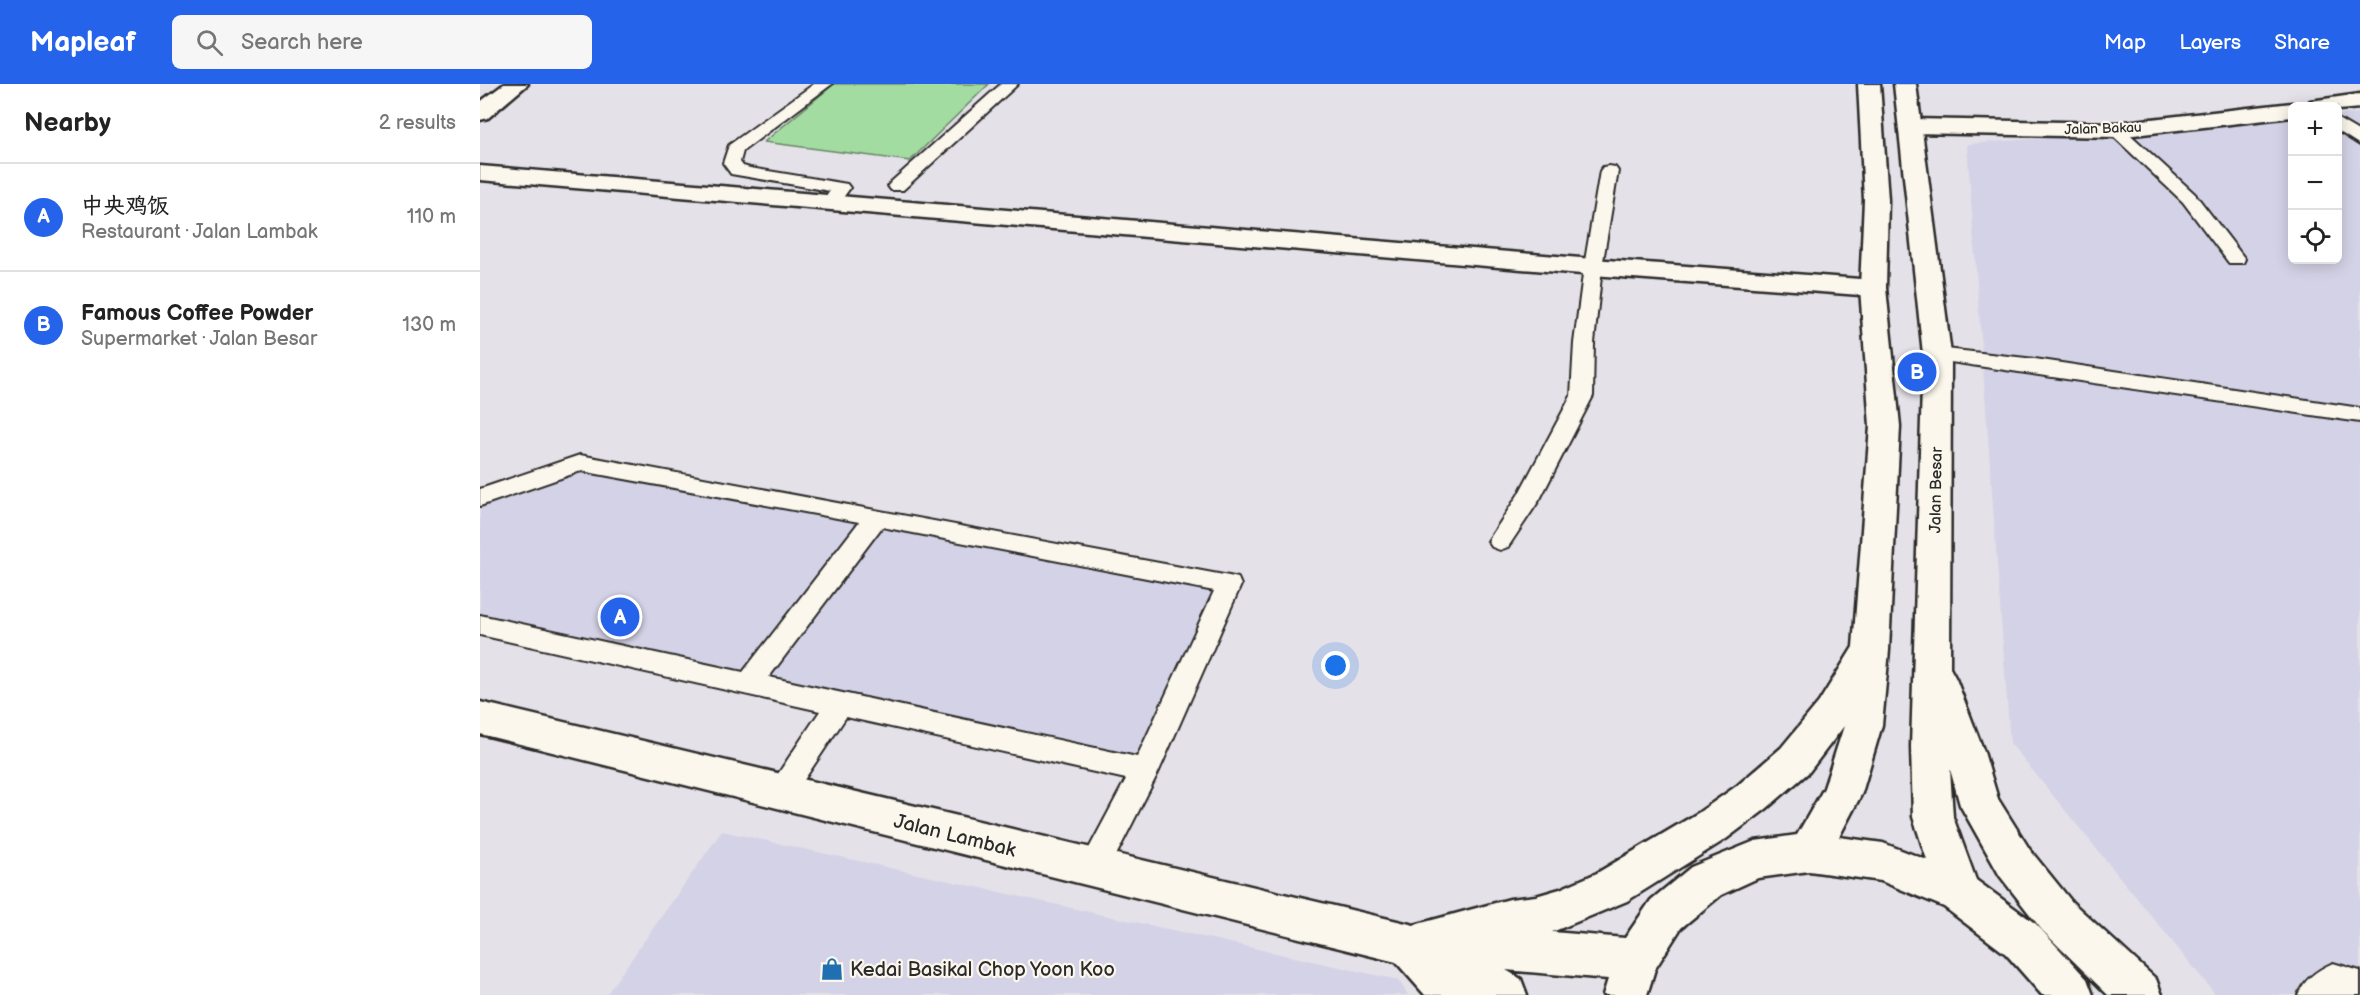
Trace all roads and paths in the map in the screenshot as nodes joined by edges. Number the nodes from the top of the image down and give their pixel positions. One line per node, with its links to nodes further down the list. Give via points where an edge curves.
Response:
1 (517, 84): 11 (main road)
2 (824, 84): 19 (lane, via 735,148 731,163 736,170 750,174 841,188)
3 (1010, 84): 18 (lane)
4 (1869, 84): 22 (main road, via 1876,201)
5 (1905, 84): 13 (main road, Jalan Besar)
6 (2311, 84): 8 (main road)
7 (2360, 101): 9 (main road)
8 (2324, 102)
9 (2342, 107)
10 (2288, 110): 14 (main road, Jalan Bakau)
11 (480, 113)
12 (2342, 123): 15 (lane)
13 (1912, 126): 14 (main road, Jalan Bakau); 23 (main road, Jalan Besar)
14 (2116, 130): 20 (lane, via 2189,198)
15 (2360, 140)
16 (1609, 171): 21 (lane)
17 (480, 172): 19 (main road)
18 (897, 186)
19 (831, 202): 21 (main road)
20 (2236, 259)
21 (1593, 267): 22 (main road); 27 (lane, via 1582,396 1528,499)
22 (1873, 288): 29 (main road, via 1885,426)
23 (1937, 354): 24 (lane); 30 (main road, Jalan Besar)
24 (2360, 415)
25 (480, 498): 26 (lane, via 580,463)
26 (876, 517): 31 (lane); 34 (lane, via 1229,585)
27 (1500, 541)
28 (480, 625): 31 (lane)
29 (1870, 650): 36 (main road, via 1863,725 1842,793); 39 (main road, via 1832,713 1795,760 1712,826 1612,887 1564,908 1510,919)
30 (1933, 664): 38 (main road, Jalan Besar, via 1933,817); 45 (main road, via 1980,805 2015,863 2058,916)
31 (749, 684): 32 (lane)
32 (840, 704): 34 (lane); 35 (lane)
33 (480, 718): 35 (main road, Jalan Lambak)
34 (1145, 771): 37 (lane)
35 (780, 792): 37 (main road, Jalan Lambak)
36 (1809, 852): 38 (main road, via 1883,862); 40 (main road, via 1755,860 1706,881 1666,914)
37 (1094, 869): 39 (main road, Jalan Lambak)
38 (1959, 893): 44 (main road, via 2021,939)
39 (1417, 947): 40 (main road, via 1496,948); 42 (main road); 43 (main road, via 1458,965)
40 (1631, 977)
41 (2360, 987): 46 (lane, via 2333,979)
42 (1456, 995)
43 (1505, 995)
44 (2072, 995)
45 (2140, 995)
46 (2314, 995)

